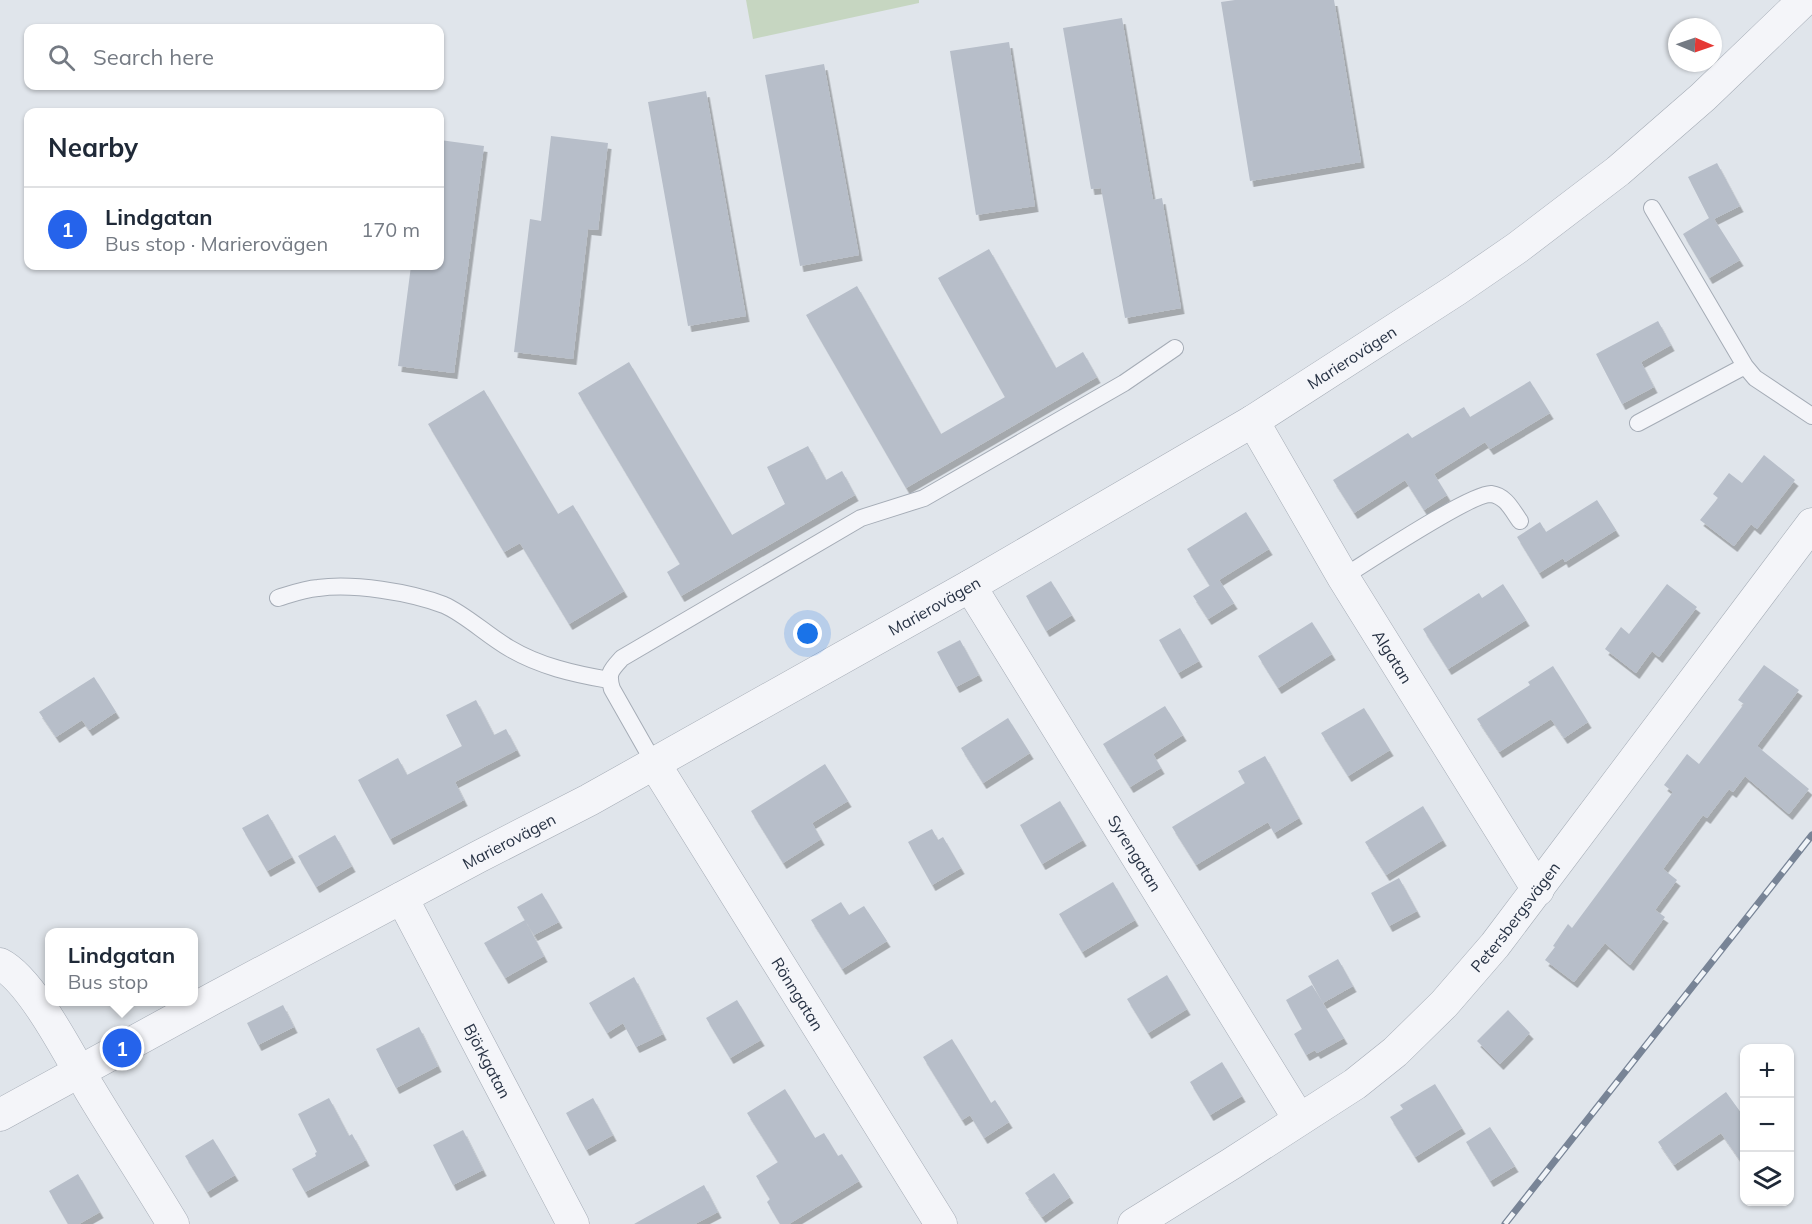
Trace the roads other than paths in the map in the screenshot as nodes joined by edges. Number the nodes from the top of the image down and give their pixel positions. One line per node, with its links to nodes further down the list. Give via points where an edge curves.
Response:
1 (1804, 0): 6 (street, Marierovägen, via 1703,97 1618,171 1456,290)
2 (1652, 208): 4 (lane)
3 (1175, 348): 13 (lane, via 1124,383 924,498 861,518 643,645 621,658 611,669)
4 (1745, 366): 5 (lane, via 1755,378); 7 (lane)
5 (1812, 416)
6 (1253, 422): 10 (street, Algatan); 11 (street, Marierovägen)
7 (1638, 423)
8 (1520, 521): 10 (lane, via 1503,498 1481,495)
9 (1812, 524): 15 (street, Petersbergsvägen)
10 (1343, 577): 15 (street, Algatan)
11 (970, 586): 14 (street, Marierovägen); 20 (street, Syrengatan)
12 (278, 598): 13 (lane, via 341,586 432,601 531,659)
13 (609, 680): 14 (lane)
14 (654, 763): 16 (street, Marierovägen); 23 (street, Rönngatan)
15 (1538, 890): 20 (street, Petersbergsvägen, via 1444,1004 1395,1052 1355,1084)
16 (402, 898): 18 (street, Marierovägen); 22 (street, Björkgatan)
17 (0, 964): 18 (street, via 9,968 28,990)
18 (79, 1071): 19 (street, Marierovägen); 21 (street)
19 (0, 1115)
20 (1299, 1119): 24 (street, Petersbergsvägen)
21 (173, 1224)
22 (573, 1224)
23 (941, 1224)
24 (1134, 1224)

